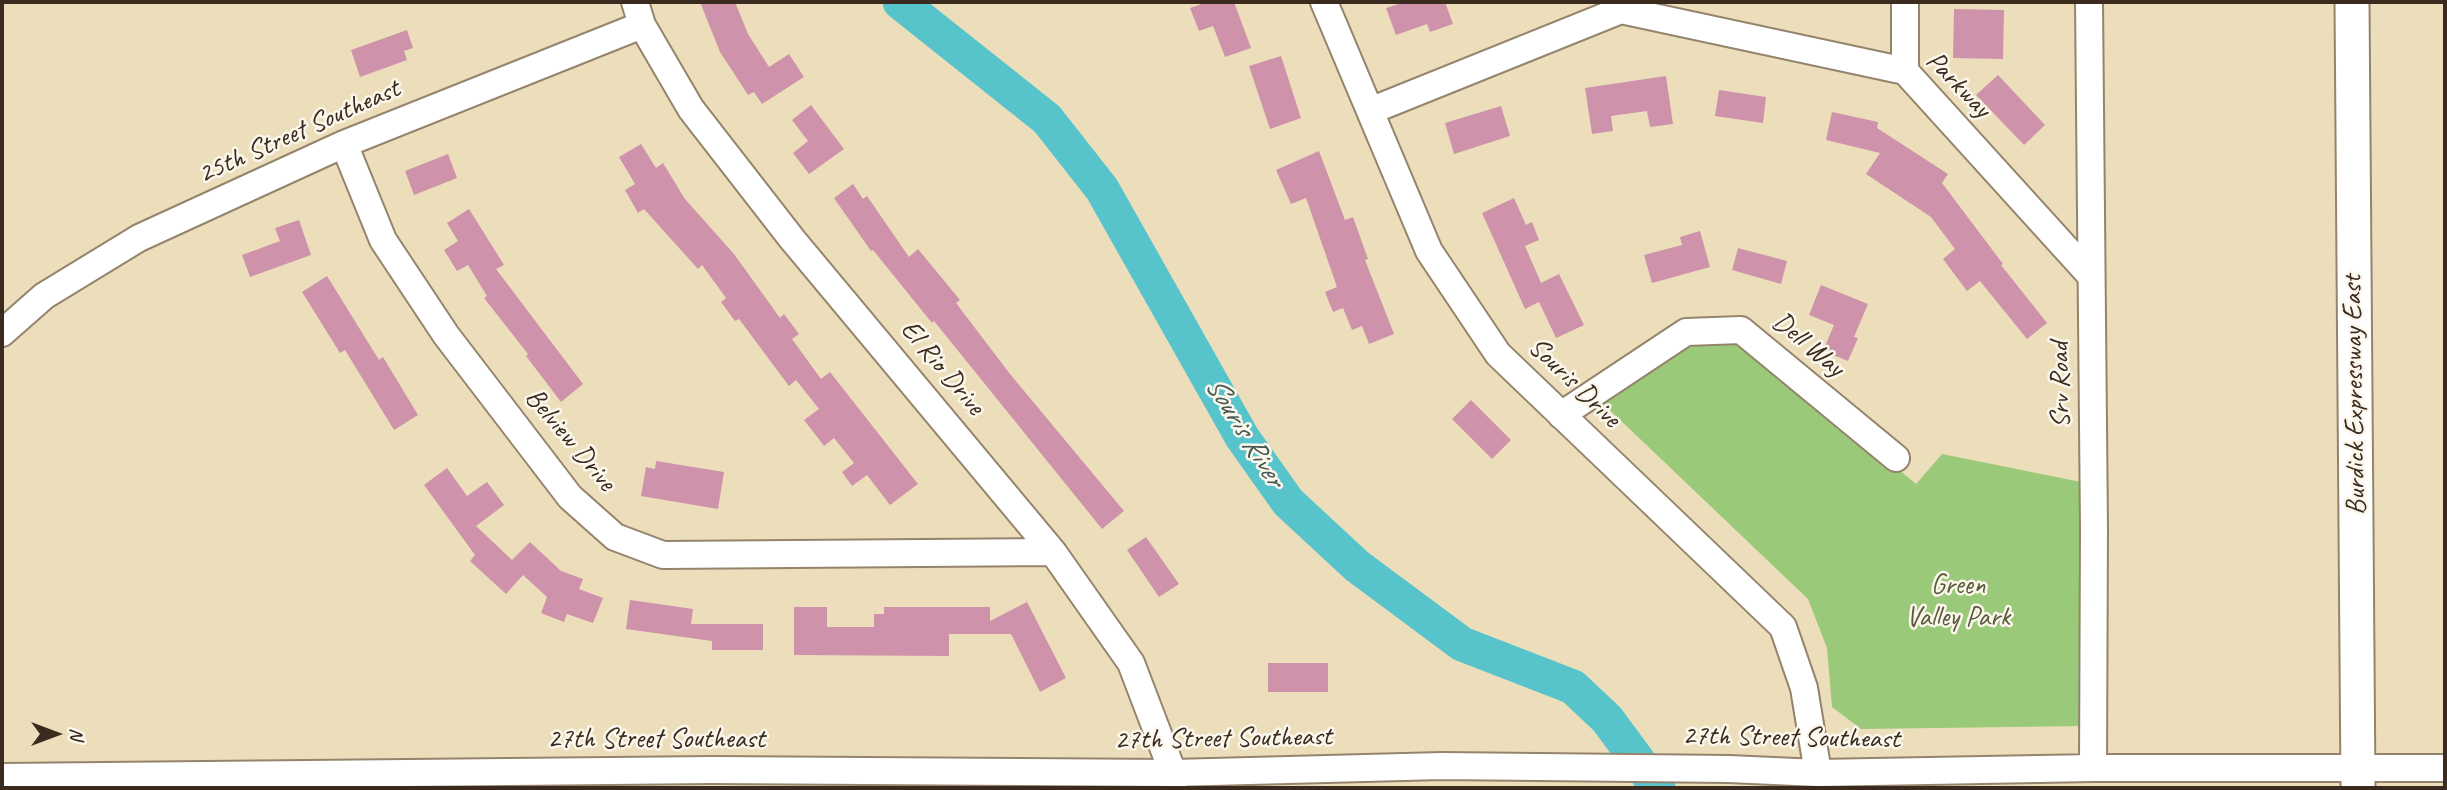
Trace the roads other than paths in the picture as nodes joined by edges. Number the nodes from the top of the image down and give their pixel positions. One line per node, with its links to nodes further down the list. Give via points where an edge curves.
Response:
1 (1324, 2): 8 (street, Souris Drive)
2 (1905, 2): 7 (street)
3 (2089, 2): 10 (street, Srv Road)
4 (2352, 2): 20 (main road, Burdick Expressway East)
5 (1620, 6): 7 (street, Parkway); 8 (street, Parkway)
6 (638, 13): 9 (street, 25th Street Southeast); 14 (street, El Rio Drive, via 691,109 792,239)
7 (1905, 71): 10 (street, Parkway)
8 (1370, 111): 12 (street, Souris Drive, via 1429,251 1498,354)
9 (344, 144): 11 (street, 25th Street Southeast, via 139,237 44,296); 14 (street, Belview Drive, via 383,240 446,335 570,497 615,537 663,555)
10 (2091, 276): 15 (street, Srv Road)
11 (2, 333)
12 (1561, 415): 13 (street, Dell Way, via 1686,332 1741,330); 17 (street, Souris Drive, via 1783,627 1804,688)
13 (1895, 458)
14 (1053, 552): 21 (street, El Rio Drive, via 1131,663)
15 (2093, 768): 19 (street, 27th Street Southeast); 20 (street, 27th Street Southeast)
16 (2445, 768): 20 (street, 27th Street Southeast)
17 (1818, 773): 19 (street, 27th Street Southeast); 21 (street, 27th Street Southeast, via 1443,766)
18 (2, 777): 21 (street, 27th Street Southeast, via 712,770)
19 (1997, 778)
20 (2358, 778)
21 (1173, 780)

